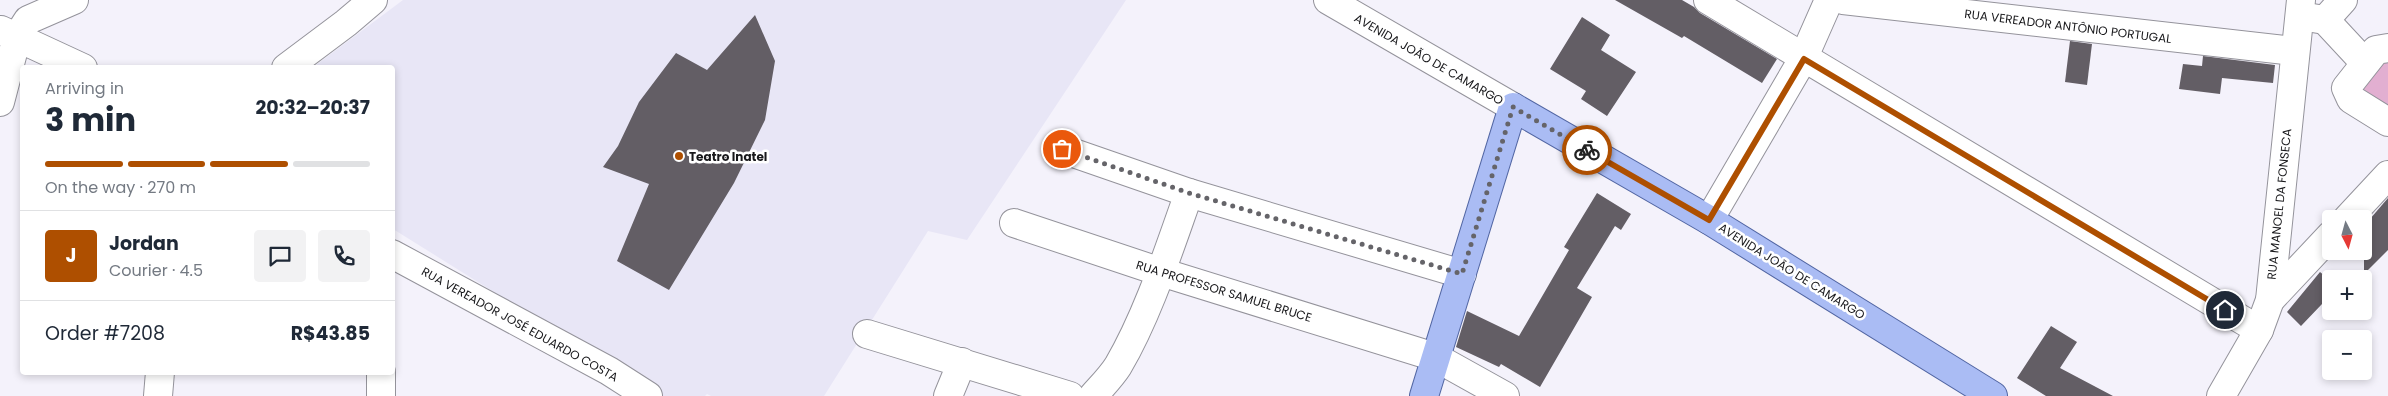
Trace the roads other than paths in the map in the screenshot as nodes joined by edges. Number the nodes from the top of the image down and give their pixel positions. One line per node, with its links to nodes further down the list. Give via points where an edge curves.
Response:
1 (74, 0): 9 (street, via 28,20)
2 (373, 0): 15 (street)
3 (1328, 0): 17 (street, AVENIDA JOÃO DE CAMARGO)
4 (1708, 0): 12 (street)
5 (1829, 0): 12 (street)
6 (1843, 0): 11 (street, RUA VEREADOR ANTÔNIO PORTUGAL)
7 (2343, 0): 8 (street)
8 (2309, 12): 11 (street, RUA MANOEL DA FONSECA); 13 (street)
9 (9, 33): 14 (street); 16 (street)
10 (2388, 48): 13 (street, via 2376,50)
11 (2294, 52): 29 (street, RUA MANOEL DA FONSECA)
12 (1804, 59): 23 (street); 30 (street)
13 (2364, 63): 18 (street, via 2348,85 2348,93 2352,99)
14 (77, 65)
15 (290, 65)
16 (0, 102)
17 (1513, 107): 23 (main road, AVENIDA JOÃO DE CAMARGO); 28 (main road)
18 (2388, 122)
19 (1062, 149): 21 (street)
20 (2388, 176): 22 (street)
21 (1189, 193): 27 (street); 28 (street)
22 (2356, 210)
23 (1709, 220): 45 (main road, AVENIDA JOÃO DE CAMARGO)
24 (1014, 223): 27 (street, RUA PROFESSOR SAMUEL BRUCE)
25 (2322, 245): 29 (street)
26 (395, 256): 36 (street, RUA VEREADOR JOSÉ EDUARDO COSTA)
27 (1161, 272): 32 (street, RUA PROFESSOR SAMUEL BRUCE); 42 (street, via 1117,367)
28 (1462, 274): 32 (main road)
29 (2270, 300): 30 (street, RUA MANOEL DA FONSECA)
30 (2259, 330): 46 (street, RUA MANOEL DA FONSECA)
31 (867, 334): 33 (street)
32 (1435, 357): 43 (main road); 44 (street, RUA PROFESSOR SAMUEL BRUCE)
33 (962, 362): 40 (street); 41 (street)
34 (160, 375): 37 (street)
35 (381, 375): 38 (street)
36 (608, 384): 39 (street, RUA VEREADOR JOSÉ EDUARDO COSTA)
37 (158, 396)
38 (381, 396)
39 (648, 396)
40 (948, 396)
41 (1070, 396)
42 (1093, 396)
43 (1424, 396)
44 (1505, 396)
45 (1993, 396)
46 (2221, 396)

